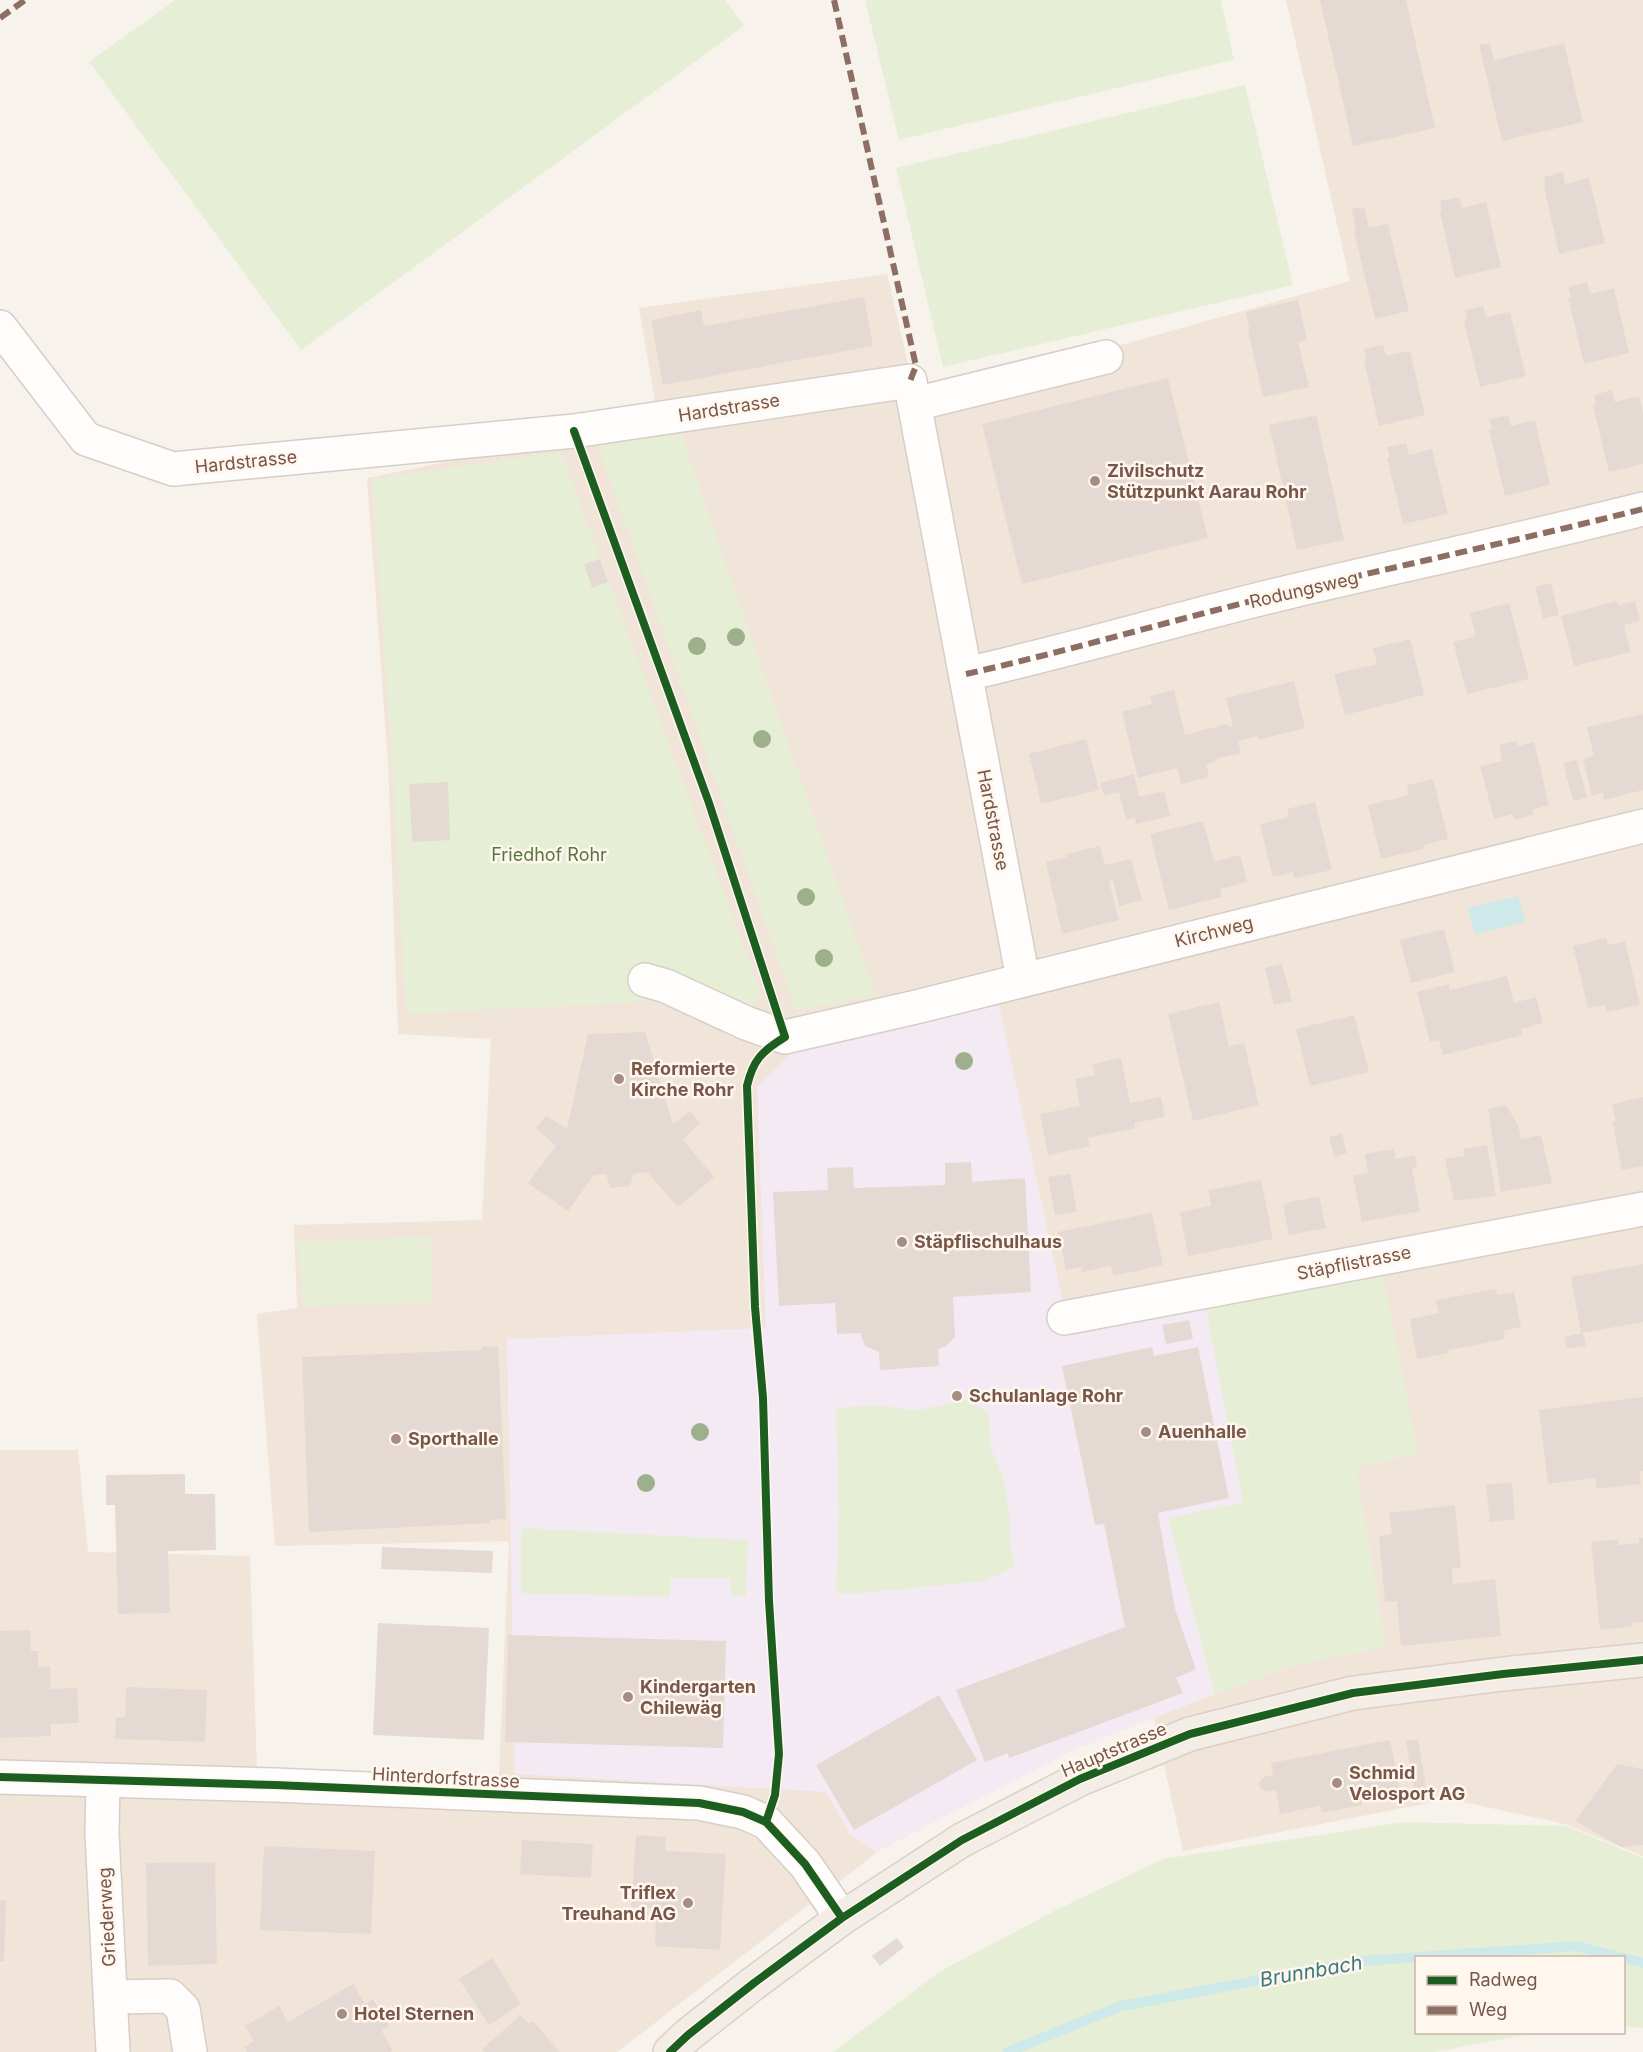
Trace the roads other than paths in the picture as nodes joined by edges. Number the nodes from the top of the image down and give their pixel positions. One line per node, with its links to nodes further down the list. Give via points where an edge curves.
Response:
1 (0, 327): 3 (street, Hardstrasse, via 86,439 173,469 574,431)
2 (1106, 357): 3 (street)
3 (913, 392): 5 (street, Hardstrasse)
4 (1643, 509): 5 (street, Rodungsweg, via 1296,590)
5 (966, 674): 7 (street, Hardstrasse)
6 (1643, 826): 7 (street, Kirchweg)
7 (1023, 979): 8 (street, Kirchweg, via 785,1037)
8 (645, 980)
9 (1643, 1209): 10 (street, Stäpflistrasse)
10 (1064, 1318)
11 (1643, 1660): 14 (main road, Hauptstrasse, via 1353,1693 1190,1734 1019,1809 962,1840)
12 (0, 1777): 13 (street, Hinterdorfstrasse)
13 (103, 1782): 14 (street, Hinterdorfstrasse, via 275,1785 699,1803 743,1812 766,1822 805,1864); 15 (street, Griederweg)
14 (842, 1918): 18 (main road, Hauptstrasse)
15 (111, 1997): 16 (street, Griederweg); 17 (street, via 170,1996 183,2009)
16 (112, 2052)
17 (190, 2052)
18 (670, 2052)

